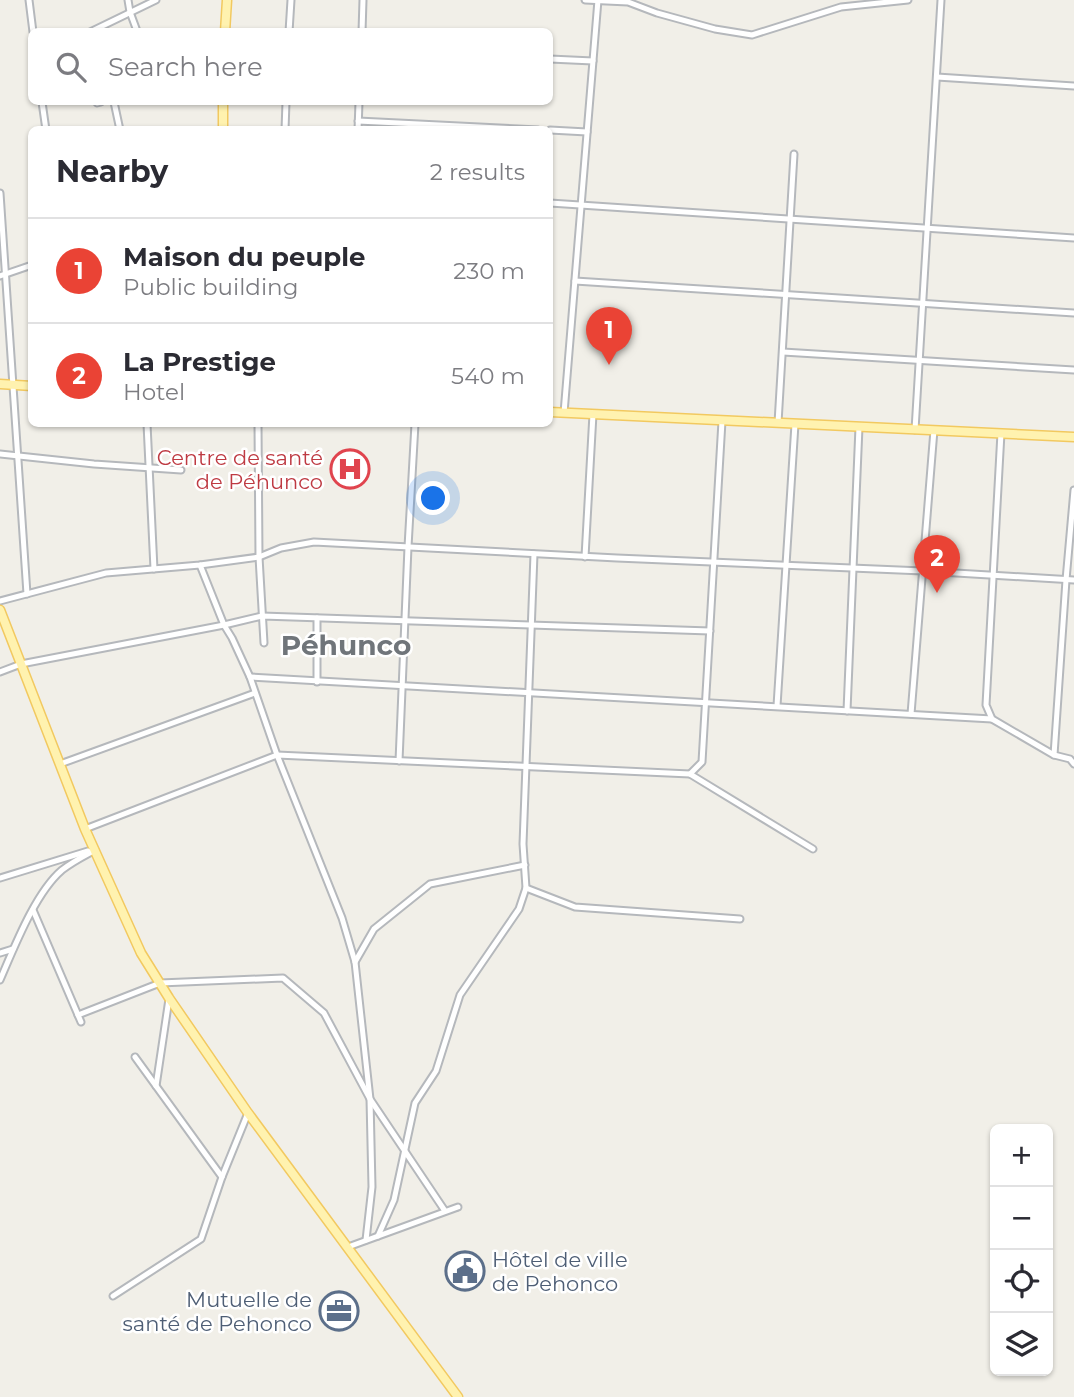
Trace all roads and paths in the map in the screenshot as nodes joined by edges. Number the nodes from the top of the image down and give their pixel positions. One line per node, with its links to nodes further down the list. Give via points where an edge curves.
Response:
1 (29, 0): 12 (street)
2 (128, 0): 11 (street)
3 (156, 0): 11 (street)
4 (227, 0): 15 (main road)
5 (290, 0): 16 (street)
6 (363, 0): 17 (street)
7 (585, 0): 8 (street)
8 (598, 0): 9 (street, via 628,2 715,29 752,35 841,7); 19 (street)
9 (908, 0)
10 (941, 0): 20 (street)
11 (130, 12): 13 (street); 14 (street)
12 (32, 28)
13 (98, 28)
14 (135, 28)
15 (225, 28)
16 (289, 28)
17 (362, 28)
18 (553, 59): 19 (street)
19 (593, 61): 35 (street)
20 (937, 77): 21 (street); 41 (street)
21 (1074, 86)
22 (42, 105): 28 (street)
23 (115, 105): 29 (street)
24 (223, 105): 30 (main road)
25 (286, 105): 31 (street)
26 (359, 105): 27 (street)
27 (358, 121): 32 (street); 33 (street)
28 (45, 126)
29 (119, 126)
30 (223, 126)
31 (285, 126)
32 (358, 126)
33 (458, 126)
34 (553, 130): 35 (street)
35 (587, 132): 39 (street)
36 (794, 154): 40 (street)
37 (0, 193): 44 (street)
38 (553, 202): 39 (street)
39 (581, 204): 40 (street); 45 (street)
40 (790, 219): 41 (street); 46 (street)
41 (928, 228): 42 (street); 47 (street)
42 (1074, 238)
43 (28, 267): 44 (street)
44 (3, 276): 53 (street)
45 (575, 281): 46 (street); 56 (street)
46 (786, 295): 47 (street); 49 (street)
47 (923, 303): 48 (street); 50 (street)
48 (1074, 313)
49 (783, 352): 50 (street); 59 (street)
50 (920, 360): 51 (street); 65 (street)
51 (1074, 369)
52 (0, 384): 53 (main road)
53 (13, 385): 54 (main road); 70 (street)
54 (28, 386)
55 (553, 412): 56 (main road)
56 (564, 413): 57 (main road)
57 (593, 414): 58 (main road); 76 (street)
58 (722, 421): 59 (main road); 78 (street)
59 (778, 423): 60 (main road)
60 (794, 424): 64 (main road); 80 (street)
61 (147, 427): 71 (street)
62 (258, 427): 77 (street)
63 (415, 427): 74 (street)
64 (859, 427): 65 (main road); 81 (street)
65 (915, 430): 66 (main road)
66 (934, 430): 67 (main road); 83 (street)
67 (1001, 433): 68 (main road); 84 (street)
68 (1074, 436)
69 (0, 454): 70 (street)
70 (18, 455): 71 (street); 87 (street)
71 (150, 468): 72 (street); 82 (street)
72 (181, 470)
73 (1074, 490): 85 (street)
74 (408, 547): 75 (street); 77 (street, via 314,542); 92 (street)
75 (534, 554): 76 (street); 94 (street)
76 (585, 556): 78 (street)
77 (259, 557): 79 (street); 90 (street)
78 (714, 562): 80 (street); 95 (street)
79 (200, 565): 82 (street); 93 (street)
80 (786, 565): 81 (street); 105 (street)
81 (853, 568): 83 (street); 106 (street)
82 (154, 569): 87 (street, via 106,573)
83 (923, 571): 84 (street); 107 (street)
84 (994, 575): 85 (street); 108 (street, via 986,705)
85 (1066, 580): 86 (street); 110 (street)
86 (1074, 580)
87 (27, 594): 88 (street)
88 (0, 601)
89 (0, 610): 97 (main road)
90 (262, 616): 91 (street); 93 (street); 96 (street)
91 (317, 618): 92 (street); 100 (street)
92 (405, 621): 94 (street); 101 (street)
93 (225, 625): 97 (street); 99 (street)
94 (531, 625): 95 (street); 103 (street)
95 (710, 631): 104 (street)
96 (264, 642)
97 (21, 664): 98 (street); 112 (main road)
98 (0, 672)
99 (250, 677): 100 (street); 102 (street)
100 (317, 682): 101 (street)
101 (402, 687): 103 (street); 111 (street)
102 (255, 693): 109 (street); 112 (street)
103 (529, 693): 104 (street); 114 (street)
104 (706, 702): 105 (street); 115 (street, via 702,762)
105 (777, 706): 106 (street)
106 (847, 710): 107 (street)
107 (911, 714): 108 (street)
108 (992, 719): 110 (street)
109 (277, 755): 111 (street); 116 (street); 126 (street)
110 (1054, 755): 113 (street)
111 (399, 761): 114 (street)
112 (60, 764): 116 (main road)
113 (1074, 764)
114 (526, 766): 115 (street); 119 (street)
115 (690, 774): 118 (street)
116 (85, 829): 117 (main road)
117 (95, 849): 120 (street); 122 (street, via 62,870 43,890); 128 (main road, via 141,953)
118 (813, 849)
119 (525, 865): 121 (street); 126 (street, via 430,884 374,929)
120 (0, 878)
121 (526, 888): 123 (street, via 575,907); 136 (street, via 519,909 460,995 436,1071 415,1103)
122 (33, 910): 124 (street); 130 (street)
123 (740, 919)
124 (13, 949): 125 (street); 127 (street)
125 (0, 953)
126 (355, 962): 134 (street)
127 (0, 980)
128 (160, 984): 129 (main road); 130 (street); 134 (street, via 283,978 324,1013)
129 (169, 998): 133 (street); 135 (main road)
130 (78, 1015): 131 (street)
131 (81, 1022)
132 (135, 1057): 133 (street)
133 (156, 1086): 137 (street)
134 (370, 1099): 136 (street); 141 (street, via 372,1186)
135 (248, 1113): 137 (street); 142 (main road)
136 (404, 1150): 139 (street); 140 (street, via 394,1200)
137 (222, 1177): 143 (street, via 201,1239)
138 (458, 1207): 139 (street)
139 (445, 1211): 140 (street)
140 (378, 1236): 141 (street)
141 (366, 1240): 142 (street)
142 (348, 1247): 144 (main road)
143 (113, 1296)
144 (458, 1397)

